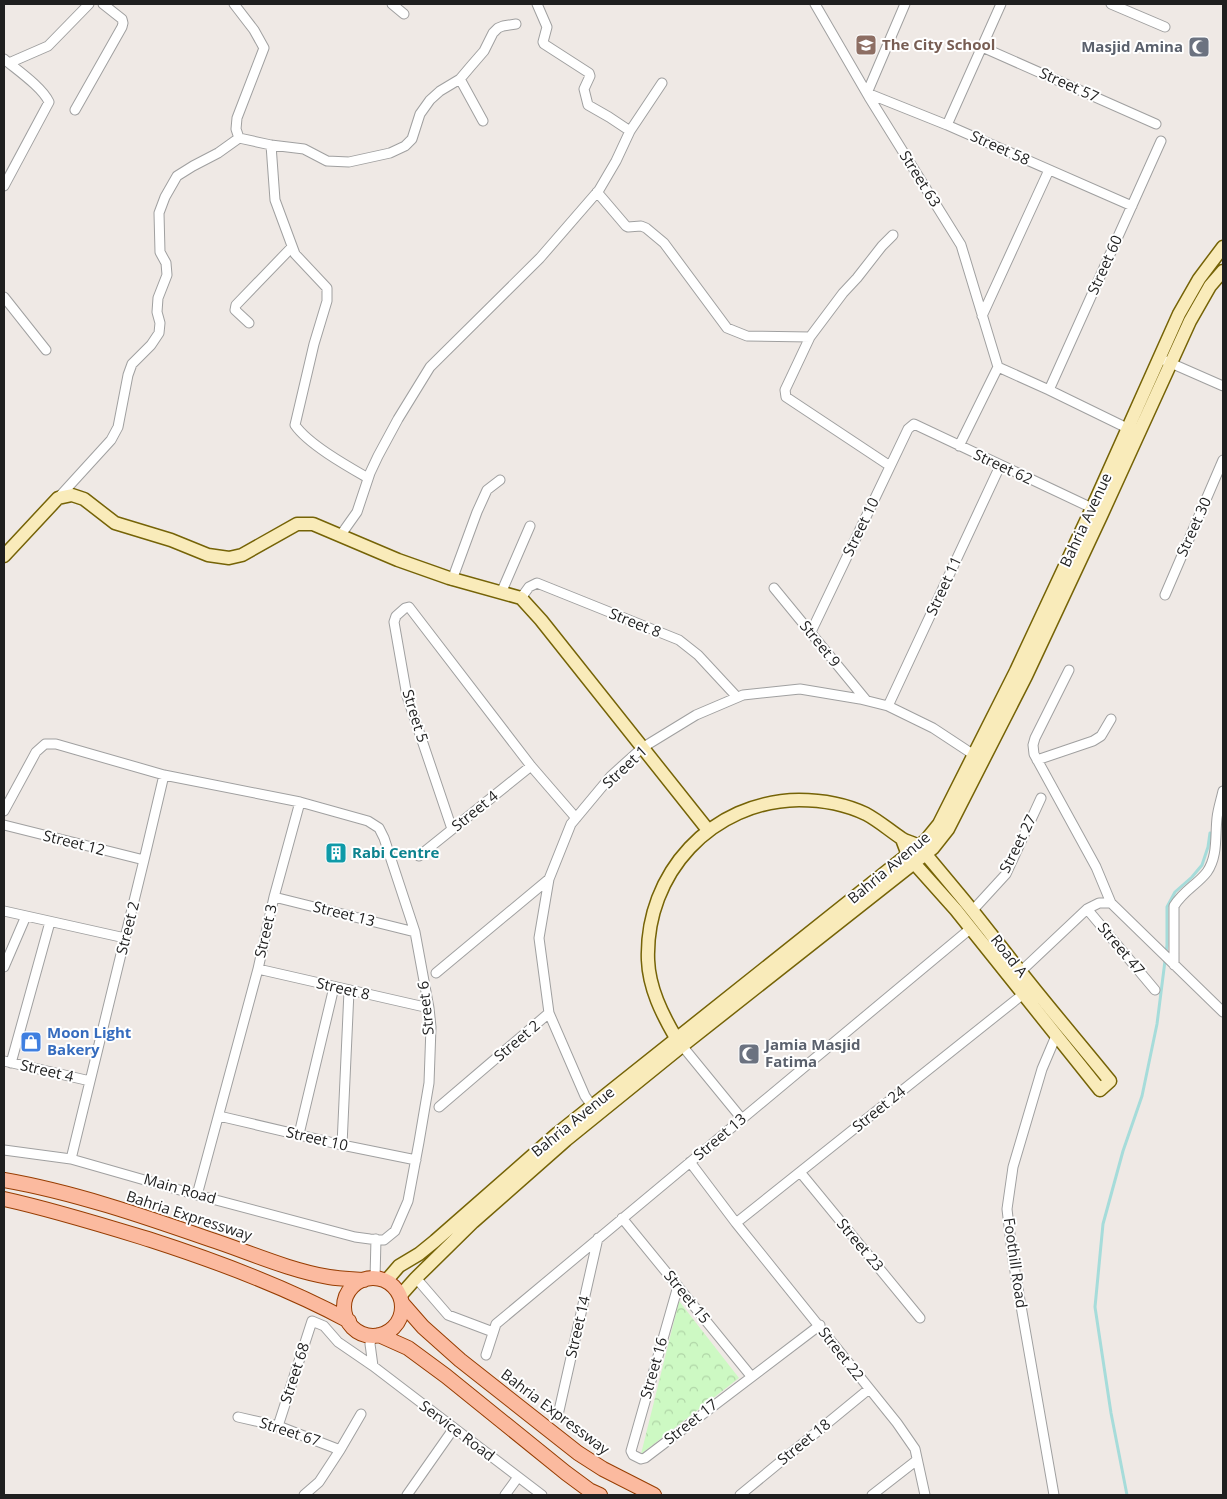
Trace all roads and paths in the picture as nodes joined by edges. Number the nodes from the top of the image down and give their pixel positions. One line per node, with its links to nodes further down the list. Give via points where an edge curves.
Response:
1 (89, 4): 14 (street, via 48,46)
2 (103, 4): 18 (street, via 122,19 122,27)
3 (234, 4): 23 (street, via 264,48 237,118)
4 (392, 4): 10 (street)
5 (537, 4): 22 (street, via 547,27 544,44 589,73 584,89 588,105)
6 (815, 4): 17 (street, Street 63)
7 (906, 4): 17 (street)
8 (1001, 4): 13 (street)
9 (1112, 4): 12 (street)
10 (404, 14)
11 (516, 24): 15 (street, via 498,28 484,51)
12 (1165, 27)
13 (982, 47): 20 (street); 21 (street, Street 57)
14 (6, 61): 27 (street, via 36,85 49,102)
15 (460, 79): 19 (street); 25 (street, via 430,100 420,114 412,140 390,153 349,162 327,162 304,149)
16 (662, 83): 22 (street)
17 (867, 93): 20 (street, Street 58); 35 (street, Street 63, via 961,245)
18 (75, 110)
19 (483, 121)
20 (947, 124): 26 (street, Street 58)
21 (1156, 124)
22 (630, 131): 28 (street)
23 (239, 138): 25 (street); 51 (street, via 177,176 165,197 159,213 160,252 166,263 167,275 158,298 159,333 152,345 132,364 118,427 111,440)
24 (1161, 141): 29 (street, Street 60)
25 (271, 146): 31 (street, via 275,200)
26 (1049, 170): 29 (street, Street 58); 35 (street)
27 (4, 186)
28 (597, 192): 37 (street, via 626,226 641,226 664,243 727,328 747,336); 49 (street, via 540,258 430,367)
29 (1132, 206): 42 (street, Street 60)
30 (893, 235): 37 (street)
31 (292, 247): 36 (street, via 236,305 235,310); 49 (street, via 327,288 327,301 295,426 311,442)
32 (1223, 247): 39 (street, Bahria Avenue, via 1178,314)
33 (1223, 271): 39 (street, Bahria Avenue, via 1210,286)
34 (4, 296): 38 (street)
35 (982, 316): 40 (street, Street 63)
36 (249, 323)
37 (810, 337): 47 (street, via 785,390 786,397)
38 (46, 350)
39 (1165, 361): 41 (street); 44 (street, Bahria Avenue); 82 (street, Bahria Avenue, via 1026,676 948,829)
40 (998, 367): 42 (street); 45 (street)
41 (1223, 386)
42 (1048, 390): 44 (street)
43 (914, 424): 45 (street, Street 62); 47 (street, Street 10, via 908,429)
44 (1127, 428): 52 (street, Bahria Avenue)
45 (959, 446): 48 (street, Street 62)
46 (1223, 460): 59 (street, Street 30)
47 (890, 466): 61 (street, Street 10)
48 (1000, 466): 52 (street, Street 62); 65 (street, Street 11)
49 (368, 478): 54 (street, via 357,512)
50 (500, 480): 56 (street, via 486,490)
51 (58, 498): 54 (street, via 72,495 84,499 116,523 208,555 229,558 242,555 297,524 313,524); 55 (street)
52 (1092, 508): 68 (street, Bahria Avenue)
53 (530, 526): 58 (street)
54 (340, 536): 56 (street)
55 (4, 556)
56 (452, 580): 58 (street)
57 (774, 588): 61 (street, Street 9)
58 (501, 593): 60 (street)
59 (1165, 595)
60 (521, 598): 63 (street, Street 8, via 529,587 537,583 679,640 698,655); 67 (street)
61 (810, 632): 64 (street, Street 9)
62 (1070, 670): 69 (street, via 1035,738 1033,745)
63 (737, 697): 64 (street, Street 1, via 800,689); 67 (street, Street 1, via 696,715)
64 (866, 700): 65 (street, Street 1)
65 (888, 706): 68 (street, Street 1, via 933,728)
66 (1110, 719): 69 (street, via 1101,736 1093,741)
67 (642, 748): 76 (street, Street 1, via 611,776); 79 (street)
68 (974, 755): 82 (street, Bahria Avenue)
69 (1037, 760): 88 (street, via 1096,867)
70 (531, 766): 76 (street); 78 (street, Street 4); 78 (street, Street 5, via 409,608 399,612 394,622 407,696)
71 (164, 775): 74 (street); 75 (street, via 56,744 44,744 36,752); 85 (street, Street 2)
72 (1223, 791): 80 (street, via 1217,816)
73 (1041, 798): 90 (street, Street 27, via 1006,874)
74 (300, 802): 87 (street, Street 3); 95 (street, Street 6, via 368,821 379,828)
75 (4, 811)
76 (576, 818): 86 (street, Street 1)
77 (4, 825): 85 (street, Street 12)
78 (452, 830): 83 (street, Street 4)
79 (708, 830): 81 (street, Road A, via 732,815 758,805 784,800 812,800 839,804 865,814); 110 (street, Road A, via 686,850 669,874 656,902 650,930 648,960 653,990 662,1015)
80 (1220, 836): 97 (street, via 1207,871 1174,906)
81 (902, 840): 82 (street, Road A); 84 (street, Road A)
82 (922, 850): 84 (street, Bahria Avenue); 90 (street, Road A)
83 (419, 856)
84 (911, 859): 94 (street, Road A); 110 (street, Bahria Avenue)
85 (144, 860): 96 (street, Street 2)
86 (549, 880): 100 (street); 108 (street, Street 1, via 539,938)
87 (274, 897): 95 (street, Street 13); 99 (street, Street 3)
88 (1112, 903): 89 (street, via 1099,903); 97 (street)
89 (1087, 909): 101 (street); 103 (street, Street 47)
90 (973, 910): 101 (street, Road A)
91 (4, 912): 92 (street)
92 (26, 916): 93 (street); 98 (street)
93 (50, 922): 96 (street); 111 (street)
94 (970, 929): 101 (street, Road A); 116 (street, Street 13)
95 (415, 932): 106 (street, Street 6)
96 (125, 938): 112 (street, Street 2)
97 (1172, 963): 107 (street)
98 (4, 967)
99 (258, 969): 102 (street, Street 8); 115 (street, Street 3)
100 (436, 973)
101 (1016, 976): 105 (street, Road A); 109 (street, Road A, via 1110,1081 1100,1090)
102 (334, 988): 104 (street, Street 8); 117 (street)
103 (1155, 990)
104 (349, 991): 106 (street, Street 8); 118 (street)
105 (1022, 995): 109 (street, Road A); 123 (street, Street 24)
106 (429, 1008): 121 (street, Street 6, via 429,1084)
107 (1223, 1012)
108 (549, 1013): 113 (street, Street 2); 114 (street, Street 1, via 584,1096)
109 (1056, 1036): 163 (street, Foothill Road, via 1042,1069 1013,1168 1007,1209)
110 (679, 1042): 114 (street, Bahria Avenue); 116 (street)
111 (7, 1062): 112 (street, Street 4)
112 (90, 1081): 120 (street, Street 2)
113 (439, 1107)
114 (595, 1110): 131 (street, Bahria Avenue); 132 (street, Bahria Avenue, via 558,1133 419,1254)
115 (218, 1116): 117 (street, Street 10); 125 (street, Street 3)
116 (742, 1119): 122 (street, Street 13)
117 (298, 1134): 118 (street, Street 10)
118 (342, 1145): 121 (street, Street 10)
119 (4, 1150): 120 (street, Main Road)
120 (70, 1159): 125 (street, Main Road)
121 (416, 1160): 130 (street, Street 6, via 408,1200 395,1231 384,1240)
122 (690, 1162): 127 (street, Street 13); 128 (street, Street 22)
123 (800, 1172): 128 (street, Street 24); 135 (street, Street 23)
124 (4, 1180): 132 (main road, Bahria Expressway, via 60,1192 300,1270 340,1279)
125 (197, 1194): 130 (street, Main Road)
126 (4, 1199): 137 (main road, via 55,1211 196,1254 292,1292)
127 (622, 1218): 129 (street, Street 13); 133 (street, Street 15)
128 (736, 1223): 138 (street, Street 22)
129 (598, 1238): 139 (street, Street 13, via 496,1324); 146 (street, Street 14)
130 (376, 1240): 132 (street)
131 (416, 1278): 134 (street, Bahria Avenue); 139 (street, via 448,1315)
132 (375, 1280): 134 (main road, via 394,1287); 137 (main road, via 355,1285 348,1292 345,1312)
133 (678, 1286): 143 (street, Street 15); 151 (street, Street 16)
134 (401, 1299): 140 (main road, via 402,1310 397,1323 386,1333); 159 (main road, Bahria Expressway, via 423,1327 460,1360 578,1454)
135 (920, 1318)
136 (312, 1321): 142 (street, Service Road, via 324,1326 338,1342); 148 (street, Street 68)
137 (348, 1321): 140 (main road, via 358,1332)
138 (820, 1325): 143 (street); 144 (street, Street 22)
139 (493, 1332): 141 (street, Street 13)
140 (375, 1335): 142 (street, via 370,1344); 158 (main road, via 408,1348 566,1473)
141 (486, 1355)
142 (373, 1366): 149 (street, Service Road)
143 (751, 1376): 151 (street, Street 17, via 645,1458 636,1457)
144 (869, 1389): 152 (street, Street 22, via 897,1423); 160 (street, Street 18)
145 (361, 1414): 150 (street)
146 (558, 1415)
147 (238, 1417): 148 (street, Street 67)
148 (278, 1426): 150 (street, Street 67)
149 (454, 1428): 153 (street, Service Road); 155 (street)
150 (340, 1450): 154 (street, via 319,1482)
151 (631, 1451)
152 (918, 1460): 161 (street); 162 (street, Street 22)
153 (518, 1477): 156 (street); 157 (street, Service Road)
154 (304, 1495)
155 (407, 1495)
156 (505, 1495)
157 (542, 1495)
158 (600, 1495)
159 (654, 1495)
160 (740, 1495)
161 (872, 1495)
162 (925, 1495)
163 (1054, 1495)

